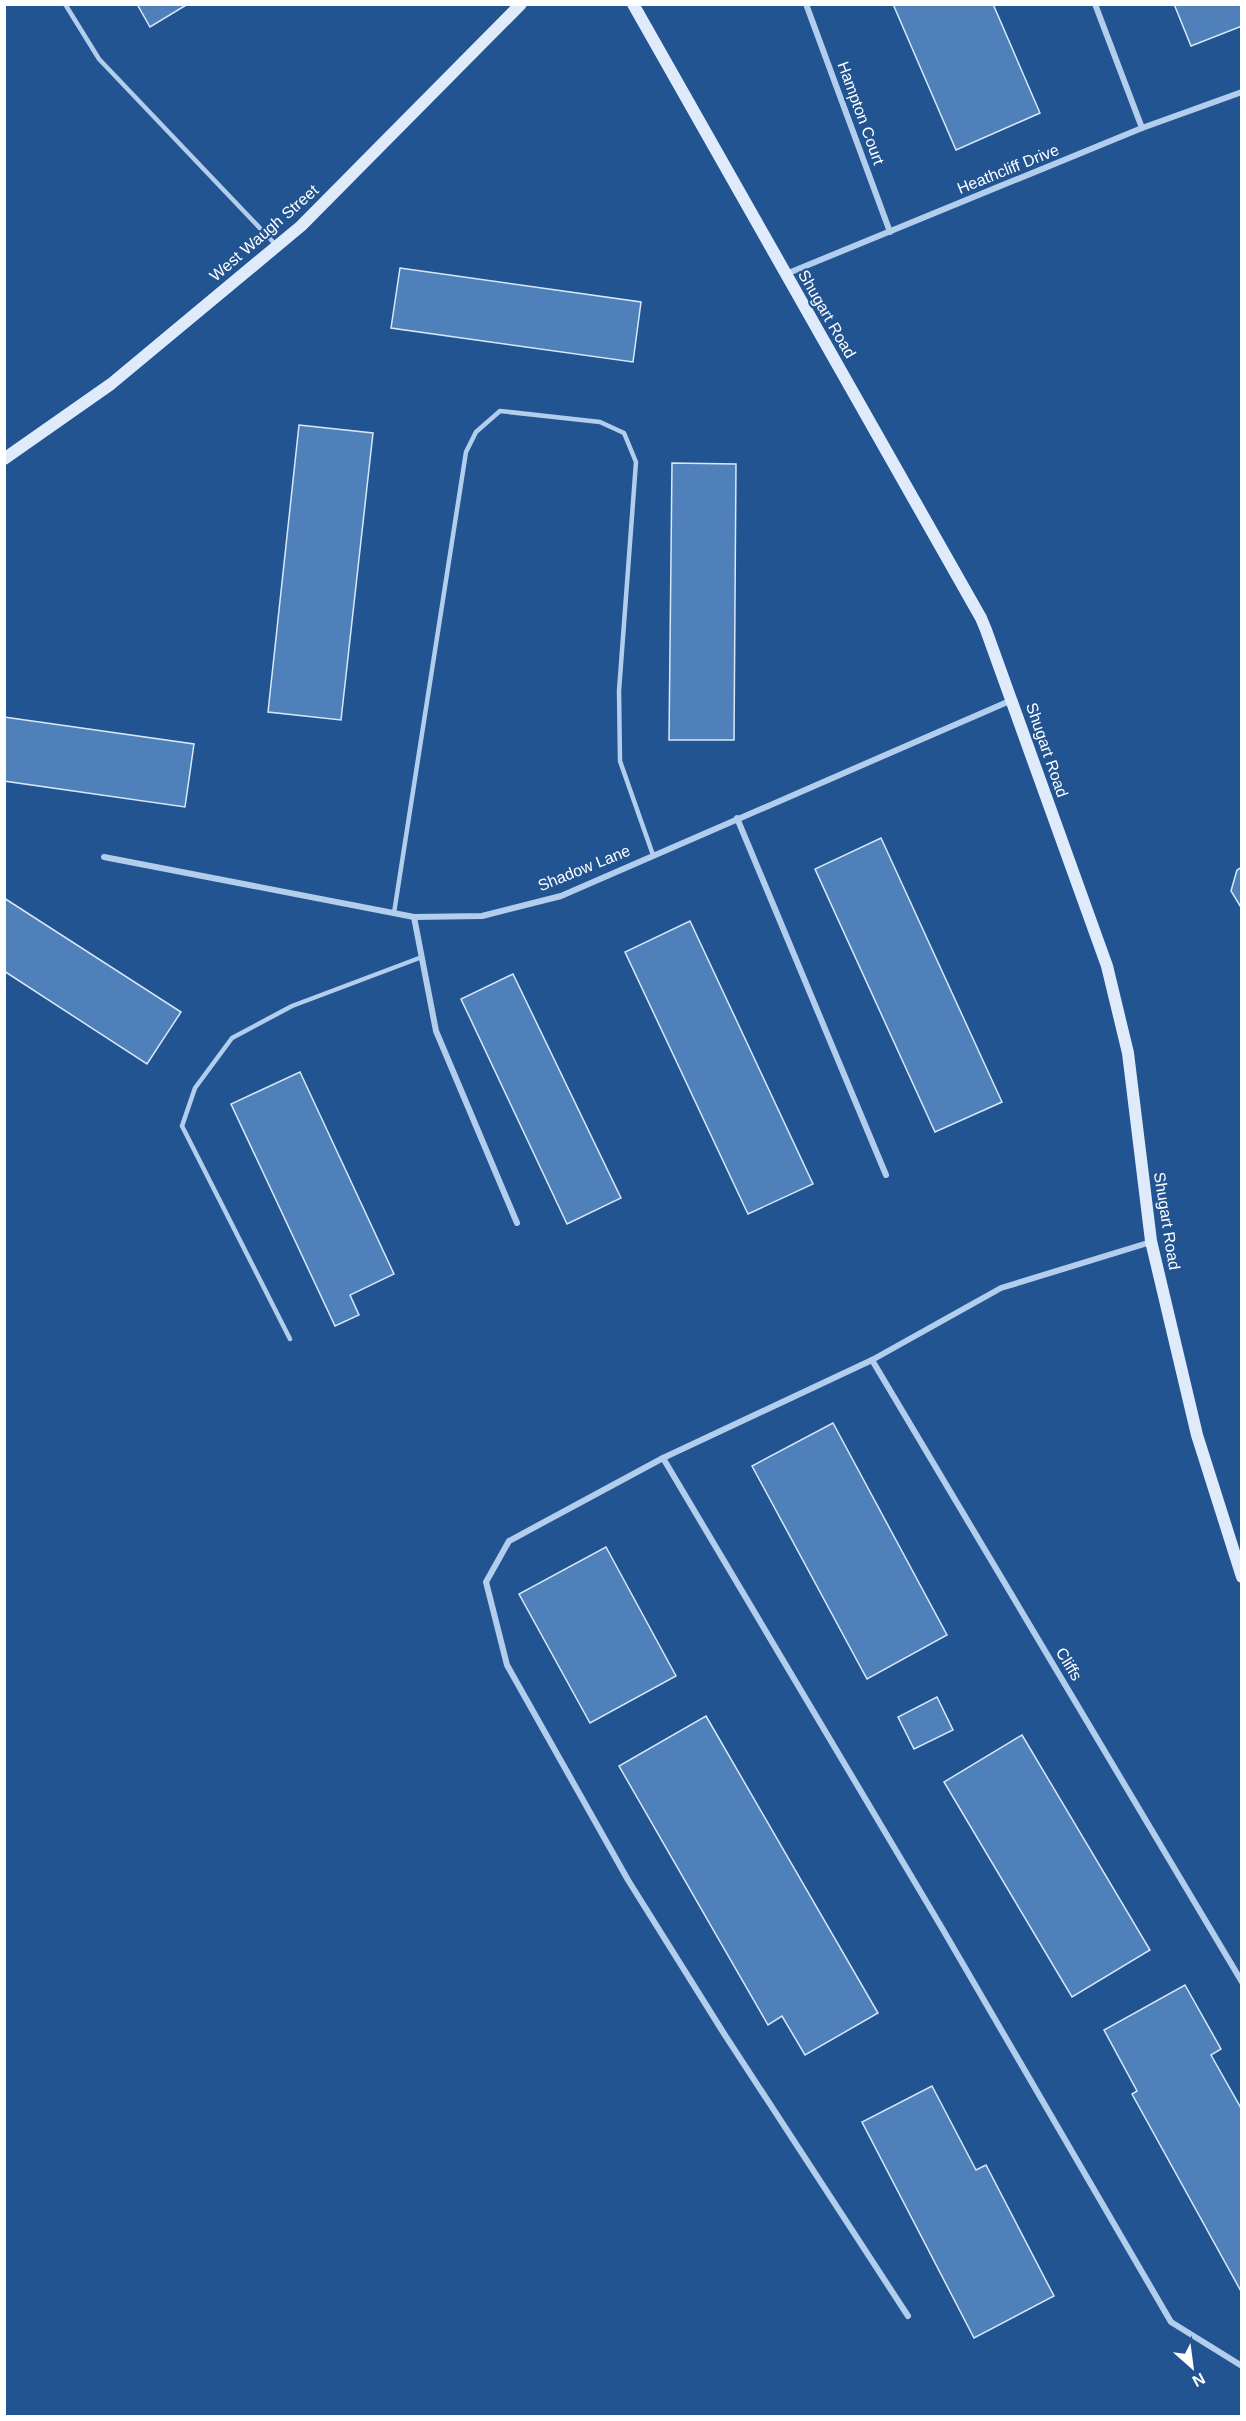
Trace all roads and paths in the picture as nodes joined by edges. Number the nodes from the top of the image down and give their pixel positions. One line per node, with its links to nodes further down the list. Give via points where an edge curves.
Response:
1 (64, 4): 9 (lane, via 99,59)
2 (521, 4): 9 (street, West Waugh Street)
3 (633, 4): 10 (street, Shugart Road)
4 (806, 4): 8 (street, Hampton Court)
5 (1095, 4): 7 (street)
6 (1242, 92): 7 (street, Heathcliff Drive)
7 (1142, 128): 8 (street, Heathcliff Drive)
8 (890, 232): 10 (street, Heathcliff Drive)
9 (277, 246): 11 (street, West Waugh Street, via 111,384)
10 (786, 275): 12 (street, Shugart Road, via 981,618)
11 (4, 459)
12 (1012, 700): 13 (street, Shadow Lane); 21 (street, Shugart Road, via 1107,966 1128,1053)
13 (737, 819): 14 (street, Shadow Lane); 19 (street)
14 (653, 855): 16 (lane, via 620,761 620,691 636,462 624,433 600,422 500,411 476,432 466,452); 17 (street, Shadow Lane, via 549,899 482,916)
15 (104, 857): 16 (street, Shadow Lane)
16 (394, 913): 17 (street, Shadow Lane)
17 (414, 917): 18 (street)
18 (422, 957): 20 (street, via 436,1031); 22 (lane, via 292,1006 232,1038 195,1088 182,1126)
19 (886, 1174)
20 (517, 1223)
21 (1151, 1241): 23 (street, via 1001,1288); 25 (street, Shugart Road, via 1197,1436)
22 (290, 1339)
23 (872, 1360): 24 (street); 26 (street, Cliffs)
24 (663, 1458): 27 (street, via 509,1541 486,1582 507,1665 628,1880); 28 (street, via 1171,2322)
25 (1242, 1576)
26 (1242, 1982)
27 (908, 2316)
28 (1242, 2366)

